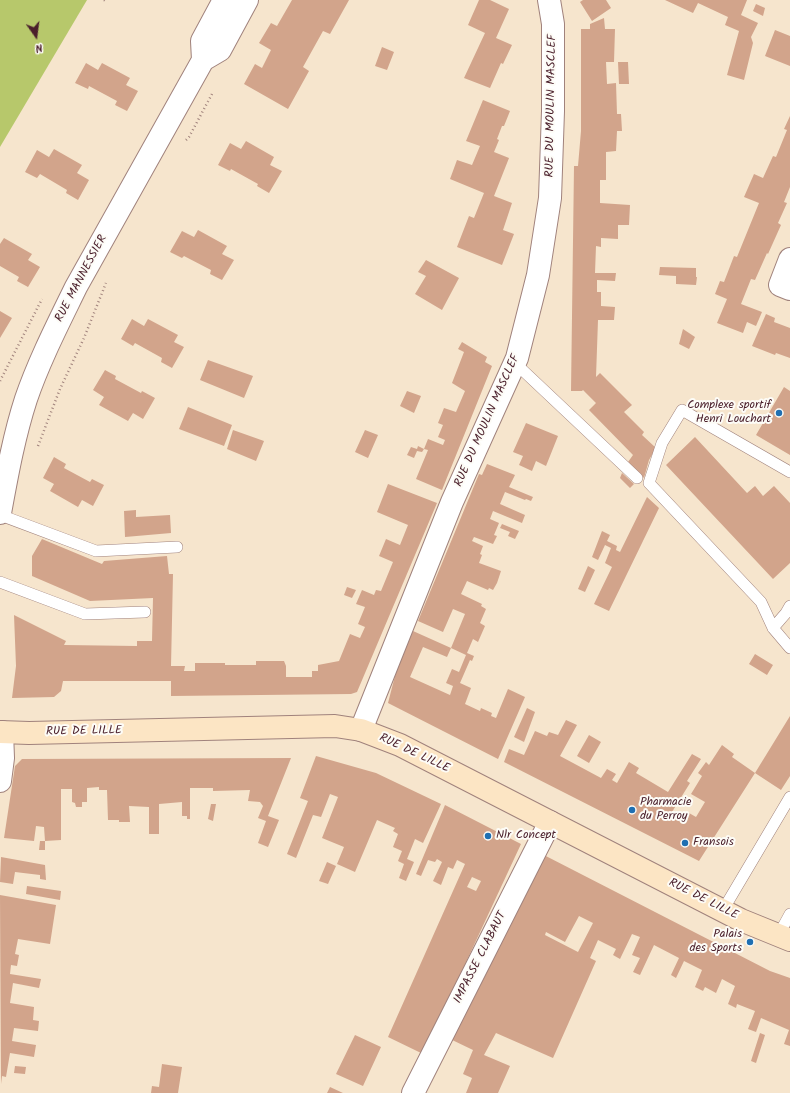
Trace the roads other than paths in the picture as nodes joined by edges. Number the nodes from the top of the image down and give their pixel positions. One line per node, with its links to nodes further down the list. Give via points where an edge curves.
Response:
1 (224, 0): 4 (street, via 202,41)
2 (247, 0): 4 (street, RUE MANNESSIER, via 220,50)
3 (549, 0): 7 (street, RUE DU MOULIN MASCLEF, via 553,32 550,198 538,275)
4 (203, 60): 8 (street, RUE MANNESSIER, via 62,314 26,399)
5 (790, 259): 6 (street, via 780,285)
6 (790, 289)
7 (515, 363): 10 (lane); 18 (street, RUE DU MOULIN MASCLEF, via 452,502)
8 (5, 462): 11 (street, RUE MANNESSIER)
9 (790, 472): 16 (lane, via 682,410 662,443 649,483 761,602)
10 (637, 478)
11 (0, 514): 12 (lane, via 96,551)
12 (177, 547)
13 (0, 582): 15 (lane, via 85,614)
14 (790, 606): 16 (lane)
15 (145, 612)
16 (773, 628): 17 (lane)
17 (790, 648)
18 (361, 730): 19 (main road, RUE DE LILLE, via 335,726); 22 (main road, RUE DE LILLE, via 400,745)
19 (1, 732): 20 (street, via 3,758)
20 (0, 781)
21 (790, 797): 23 (lane)
22 (550, 822): 23 (main road, RUE DE LILLE); 26 (street, IMPASSE CLABAUT)
23 (723, 910): 25 (main road, RUE DE LILLE)
24 (790, 914): 25 (lane)
25 (784, 938)
26 (413, 1093)

